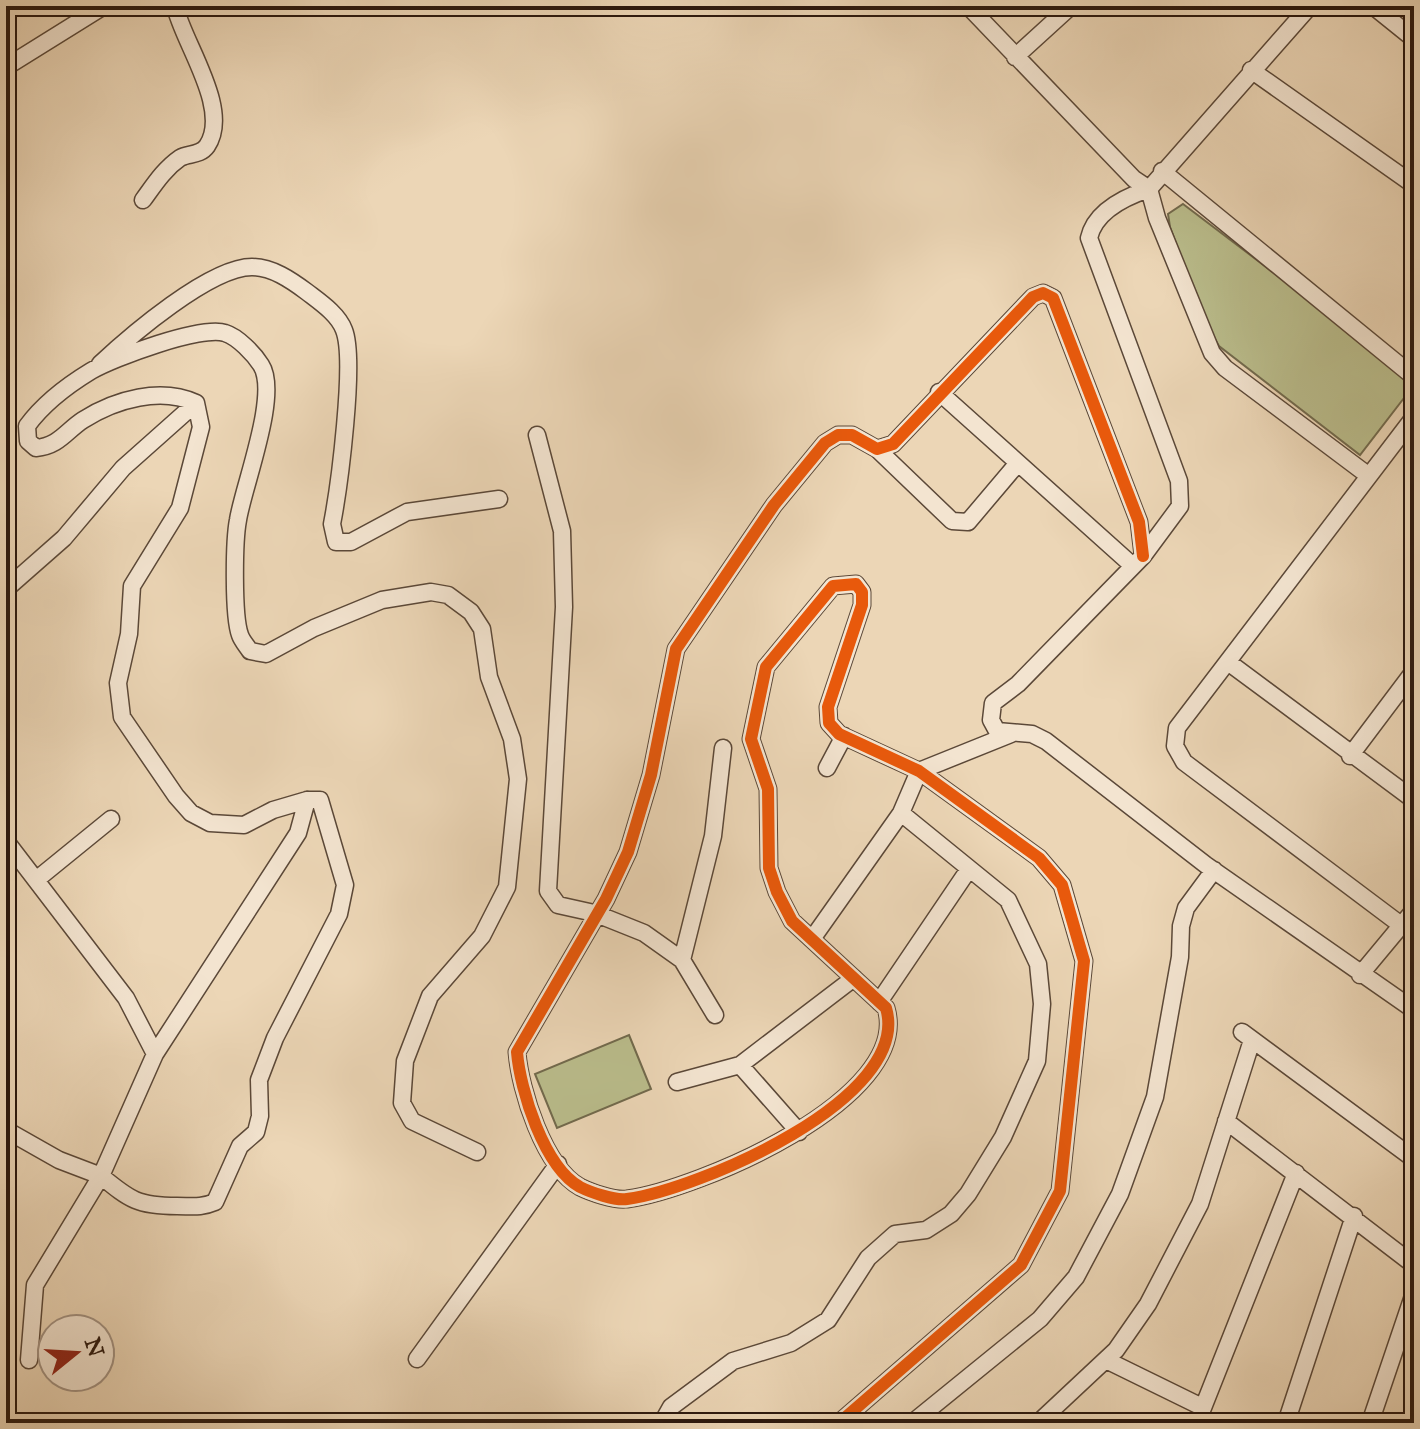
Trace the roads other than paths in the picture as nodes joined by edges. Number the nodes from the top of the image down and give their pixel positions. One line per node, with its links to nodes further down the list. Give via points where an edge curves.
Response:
1 (104, 6): 9 (street)
2 (175, 6): 14 (street, via 211,94 211,131 207,145 198,154 182,156)
3 (968, 6): 8 (street)
4 (1071, 6): 8 (street)
5 (1310, 6): 10 (street)
6 (1380, 8): 7 (street)
7 (1414, 39)
8 (1015, 57): 13 (street)
9 (6, 67)
10 (1251, 70): 11 (street); 12 (street)
11 (1162, 171): 13 (street); 16 (street)
12 (1412, 180)
13 (1149, 189): 23 (street, via 1212,353); 25 (street, via 1114,204 1091,227 1089,238 1179,481 1180,506)
14 (143, 200)
15 (92, 370): 18 (street, via 44,406 27,426 28,441 36,448 48,447 83,420 142,397 175,393); 24 (street, via 152,316 221,277 250,267 267,270 307,292 344,329 348,364 332,524 336,542 351,542 407,512); 59 (street, via 197,333 224,332 263,368 256,455 237,521 237,611 240,636 250,651 266,654 382,600 431,592 448,595 471,612 482,629 489,677 512,739 518,779 507,887 482,936 430,996 405,1061 402,1103 412,1121)
16 (1414, 377)
17 (939, 392): 21 (street, via 893,444); 22 (street); 25 (street, via 1033,297 1043,293 1053,298 1139,522)
18 (196, 403): 26 (street, via 123,468 64,538); 35 (street, via 201,427 180,508 132,586 118,683 122,717 176,796 210,823 244,825)
19 (1414, 417): 23 (street)
20 (537, 435): 44 (street, via 562,531 564,607 548,891 558,905)
21 (877, 449): 22 (street, via 960,523 968,522); 44 (street, via 852,435 825,443 774,505 676,649 636,827)
22 (1018, 463): 25 (street)
23 (1369, 476): 27 (street)
24 (499, 499)
25 (1138, 561): 29 (street, via 993,703 991,720 997,731)
26 (6, 589)
27 (1228, 662): 32 (street); 45 (street, via 1177,728 1175,746 1184,762)
28 (1414, 671): 32 (street)
29 (1011, 734): 34 (street); 41 (street, via 1032,734 1046,741)
30 (844, 736): 33 (street); 34 (street); 46 (street, via 829,723 828,707 862,592 856,584 843,583 833,586 766,667 751,739 768,789 769,868 792,921)
31 (723, 748): 47 (street, via 713,836)
32 (1350, 756): 36 (street)
33 (827, 768)
34 (919, 771): 37 (street); 73 (street, via 1039,858 1062,885 1084,961 1060,1191 1021,1265)
35 (307, 800): 53 (street, via 298,833); 63 (street, via 320,800 345,885 339,914 259,1080 256,1132 240,1146 215,1202 202,1208 136,1203)
36 (1414, 800)
37 (901, 813): 40 (street); 46 (street)
38 (111, 819): 42 (street)
39 (6, 841): 42 (street)
40 (969, 869): 50 (street); 72 (street, via 1008,900 1038,964 1042,1004 1037,1061 1003,1137 951,1214 926,1230 895,1234 868,1258 828,1320 791,1343 733,1361 671,1407)
41 (1214, 870): 48 (street); 74 (street, via 1186,908 1181,926 1155,1097 1120,1194 1076,1277 1040,1319)
42 (36, 880): 53 (street, via 126,998)
43 (1414, 910): 45 (street)
44 (594, 913): 47 (street, via 644,933); 61 (street, via 517,1052 537,1127)
45 (1401, 925): 48 (street)
46 (812, 939): 49 (street)
47 (682, 960): 52 (street)
48 (1360, 975): 51 (street)
49 (854, 978): 50 (street); 54 (street)
50 (879, 1002): 58 (street, via 890,1022 880,1058)
51 (1414, 1010)
52 (715, 1015)
53 (155, 1054): 63 (street)
54 (740, 1065): 55 (street); 58 (street)
55 (677, 1082)
56 (1226, 1121): 60 (street, via 1247,1036); 62 (street); 69 (street, via 1200,1204 1148,1304)
57 (6, 1130): 63 (street)
58 (799, 1132): 61 (street, via 734,1167 623,1200 579,1186)
59 (477, 1152)
60 (1414, 1159)
61 (558, 1164): 67 (street)
62 (1296, 1173): 64 (street); 70 (street)
63 (101, 1176): 68 (street, via 35,1285)
64 (1354, 1216): 65 (street); 76 (street)
65 (1414, 1265)
66 (1414, 1293): 77 (street)
67 (417, 1359)
68 (29, 1360)
69 (1106, 1360): 70 (street); 71 (street)
70 (1200, 1415)
71 (1044, 1418): 75 (street)
72 (662, 1423)
73 (839, 1423)
74 (912, 1423)
75 (1064, 1423)
76 (1286, 1423)
77 (1370, 1423)

